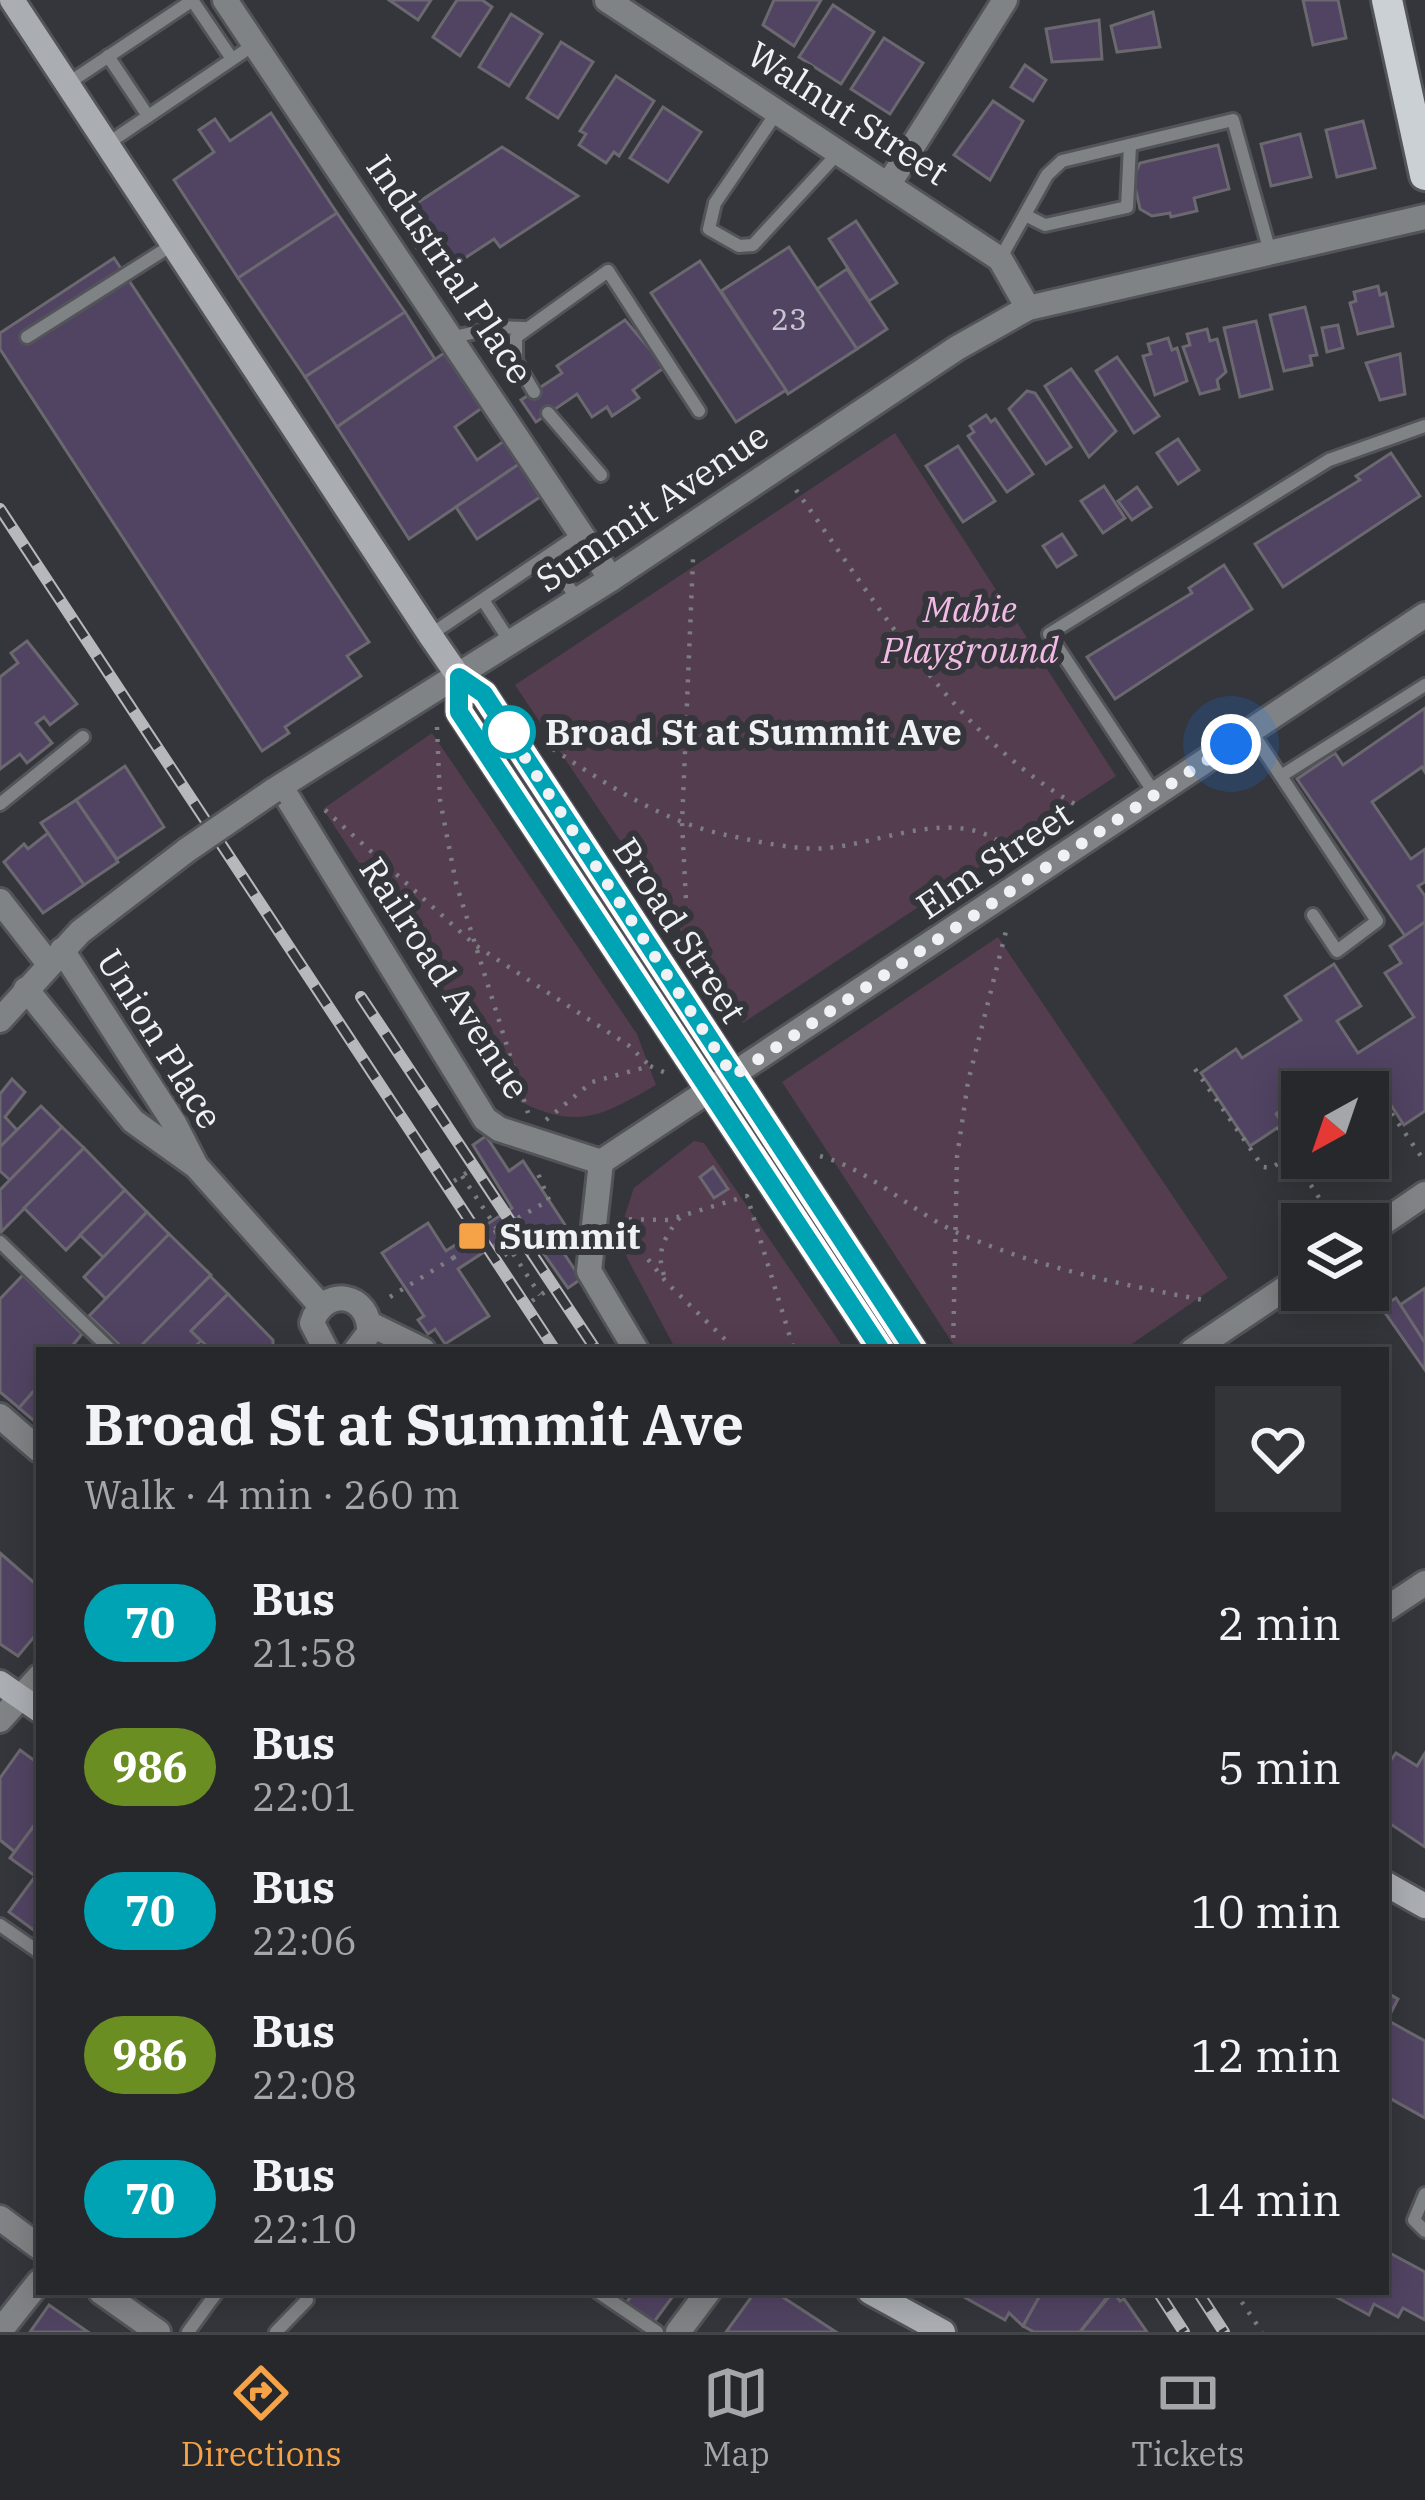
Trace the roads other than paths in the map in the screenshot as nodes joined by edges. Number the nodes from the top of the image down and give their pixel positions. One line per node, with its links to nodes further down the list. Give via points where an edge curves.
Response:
1 (12, 0): 10 (main road, Broad Street)
2 (192, 0): 8 (lane); 9 (lane)
3 (225, 0): 7 (street, Industrial Place)
4 (607, 0): 11 (street, Walnut Street)
5 (1005, 0): 17 (street)
6 (1387, 0): 16 (main road)
7 (254, 44): 9 (lane); 26 (street, Industrial Place)
8 (108, 56): 10 (lane); 12 (lane)
9 (232, 59): 12 (lane)
10 (67, 84): 13 (main road, Broad Street)
11 (778, 110): 15 (street, Walnut Street); 15 (lane, via 715,202 709,229 728,242 752,245)
12 (148, 116): 13 (lane)
13 (107, 144): 20 (main road, Broad Street)
14 (1130, 145): 18 (lane, via 1054,166); 18 (lane, via 1127,207 1045,225); 21 (lane, via 1233,120)
15 (841, 150): 17 (street, Walnut Street)
16 (1425, 175)
17 (890, 182): 22 (street, Walnut Street)
18 (1027, 216): 22 (lane)
19 (1425, 217): 21 (street, Summit Avenue)
20 (173, 244): 25 (lane); 38 (main road, Broad Street)
21 (1270, 252): 23 (street, Summit Avenue)
22 (1000, 259): 23 (street, Walnut Street)
23 (1028, 308): 34 (street, Summit Avenue)
24 (524, 328): 26 (lane); 27 (lane, via 516,362); 28 (lane, via 608,271)
25 (27, 337)
26 (454, 337): 32 (street, Industrial Place)
27 (534, 392)
28 (699, 411)
29 (548, 413): 31 (lane)
30 (1425, 426): 46 (lane, via 1329,460 1049,634)
31 (602, 476)
32 (580, 534): 33 (lane); 34 (street, Industrial Place)
33 (548, 556): 35 (lane); 36 (lane)
34 (611, 579): 36 (street, Summit Avenue)
35 (483, 600): 38 (lane); 39 (lane)
36 (578, 600): 39 (street, Summit Avenue)
37 (1425, 615): 42 (street, Elm Street)
38 (430, 635): 40 (main road, Broad Street)
39 (511, 644): 40 (street, Summit Avenue)
40 (459, 677): 45 (street, Summit Avenue); 53 (main road, Broad Street, via 484,694); 54 (main road, Broad Street, via 459,712)
41 (1425, 685): 44 (lane)
42 (1251, 731): 44 (lane); 46 (street, Elm Street)
43 (83, 737): 47 (lane)
44 (1281, 776): 49 (lane, via 1377,921 1336,950)
45 (277, 789): 50 (street, Summit Avenue, bridge); 55 (street, Railroad Avenue, via 485,1119)
46 (1156, 795): 53 (street, Elm Street)
47 (0, 804)
48 (0, 901): 50 (street, Union Place)
49 (1313, 915)
50 (56, 957): 51 (street, Summit Avenue); 56 (street, Union Place)
51 (26, 989): 52 (street, Summit Avenue); 56 (street, Union Place, via 134,1121)
52 (0, 1019)
53 (733, 1076): 54 (street, Elm Street); 68 (main road, Broad Street)
54 (711, 1092): 55 (street, Elm Street); 67 (main road, Broad Street)
55 (601, 1162): 66 (street, via 589,1271)
56 (196, 1166): 61 (street, Union Place)
57 (1425, 1194): 58 (street)
58 (1389, 1218)
59 (0, 1242): 63 (lane)
60 (1281, 1291): 69 (street)
61 (320, 1306): 62 (street, via 347,1298 363,1307); 64 (street, via 312,1323)
62 (367, 1341): 65 (street)
63 (108, 1347)
64 (323, 1347)
65 (404, 1347)
66 (634, 1347)
67 (879, 1347)
68 (912, 1347)
69 (1197, 1347)
70 (0, 1417): 71 (street)
71 (36, 1447)
72 (1425, 1583): 73 (street)
73 (1389, 1607)
74 (20, 1697): 75 (street)
75 (0, 1720)
76 (1389, 1887): 77 (main road)
77 (1425, 1906)
78 (0, 1924): 79 (lane)
79 (36, 1950)
80 (1425, 2194): 82 (lane, via 1414,2214)
81 (0, 2218): 83 (street)
82 (1425, 2231)
83 (36, 2245)
84 (36, 2286): 91 (street)
85 (105, 2295): 92 (street)
86 (215, 2295): 93 (lane)
87 (602, 2295): 95 (lane)
88 (706, 2295): 96 (street)
89 (307, 2300): 94 (lane)
90 (900, 2300): 97 (main road)
91 (0, 2331)
92 (158, 2332)
93 (188, 2332)
94 (276, 2332)
95 (658, 2332)
96 (678, 2332)
97 (943, 2332)

